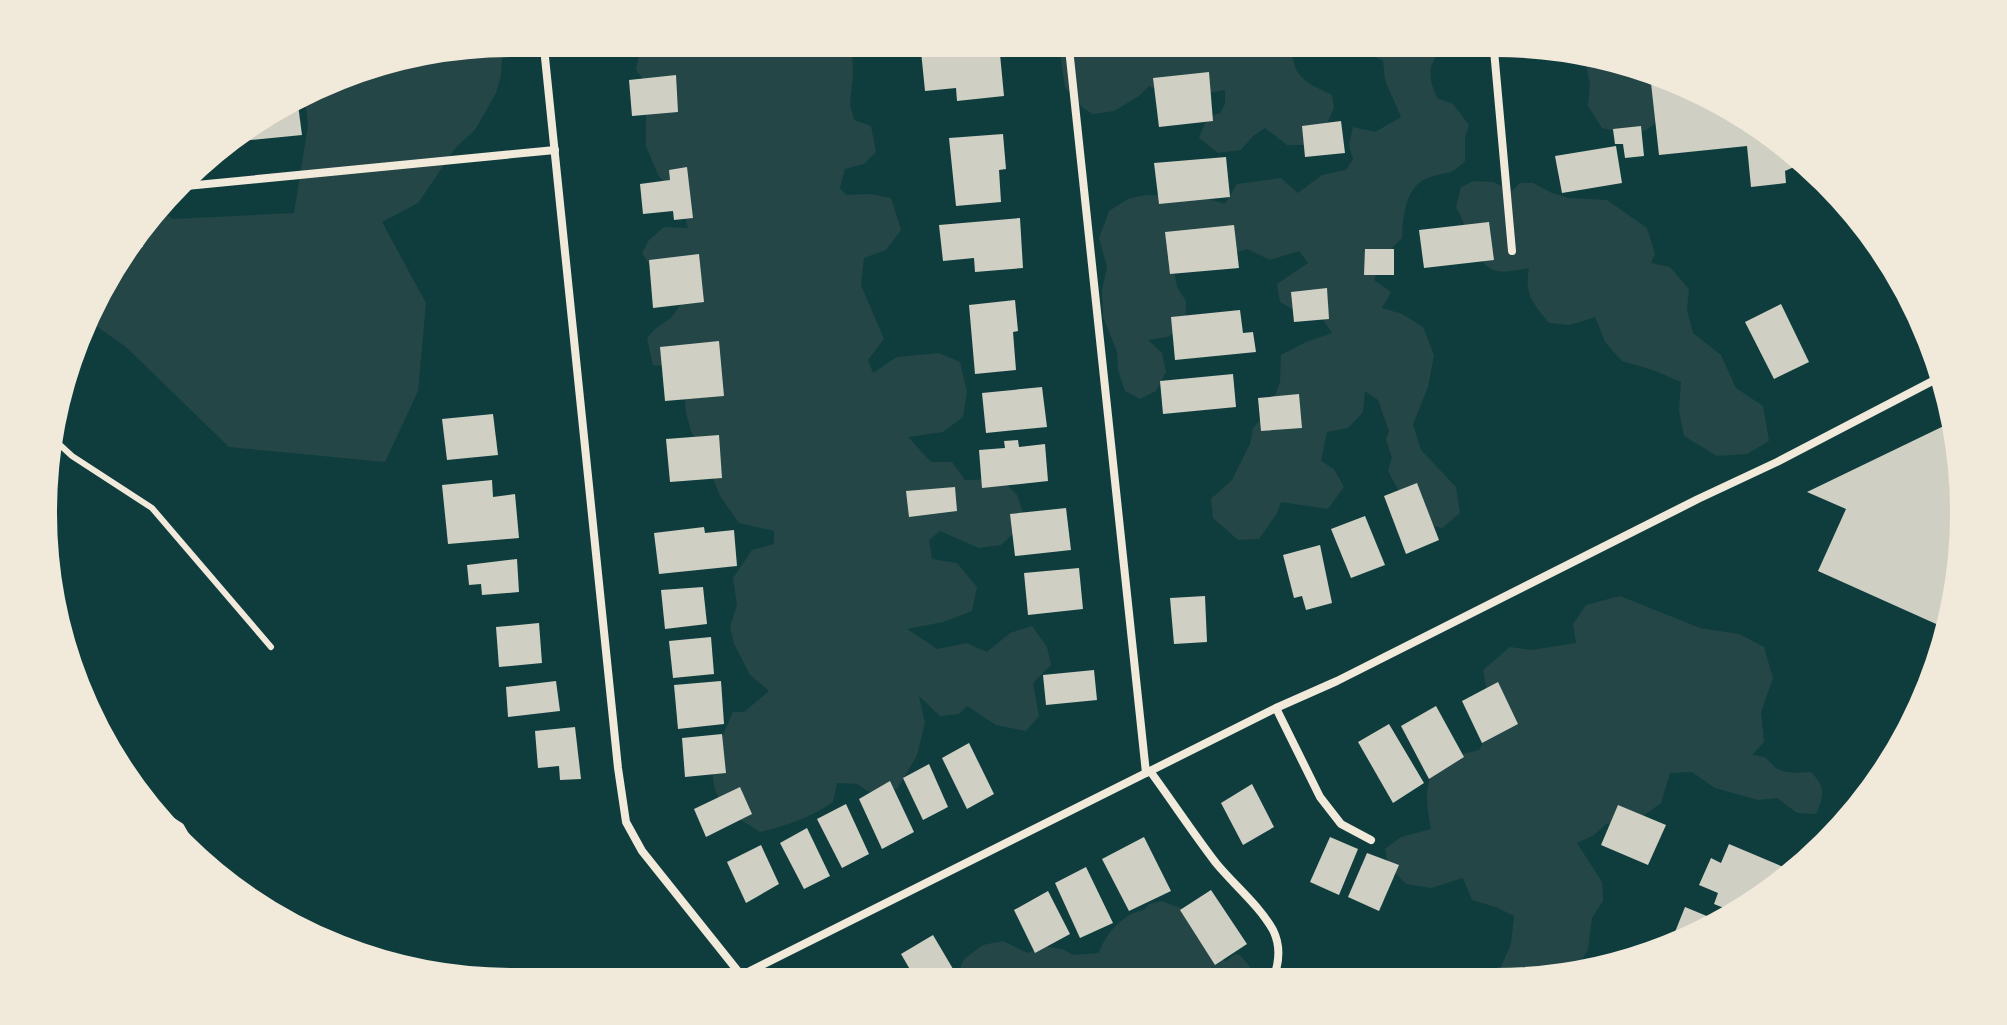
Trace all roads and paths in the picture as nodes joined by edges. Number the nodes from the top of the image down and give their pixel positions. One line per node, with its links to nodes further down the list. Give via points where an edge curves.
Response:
1 (544, 52): 4 (street)
2 (1069, 52): 11 (street)
3 (1494, 52): 6 (street)
4 (555, 150): 5 (street); 15 (street, via 626,822 642,851)
5 (188, 186)
6 (1512, 251)
7 (1935, 380): 10 (street)
8 (58, 443): 9 (lane, via 152,508)
9 (271, 647)
10 (1276, 708): 11 (street); 14 (street, via 1320,797 1341,824)
11 (1148, 772): 16 (street); 17 (street, via 1273,931 1280,952)
12 (167, 817): 13 (lane)
13 (189, 840)
14 (1371, 840)
15 (739, 973)
16 (745, 973)
17 (1276, 973)

